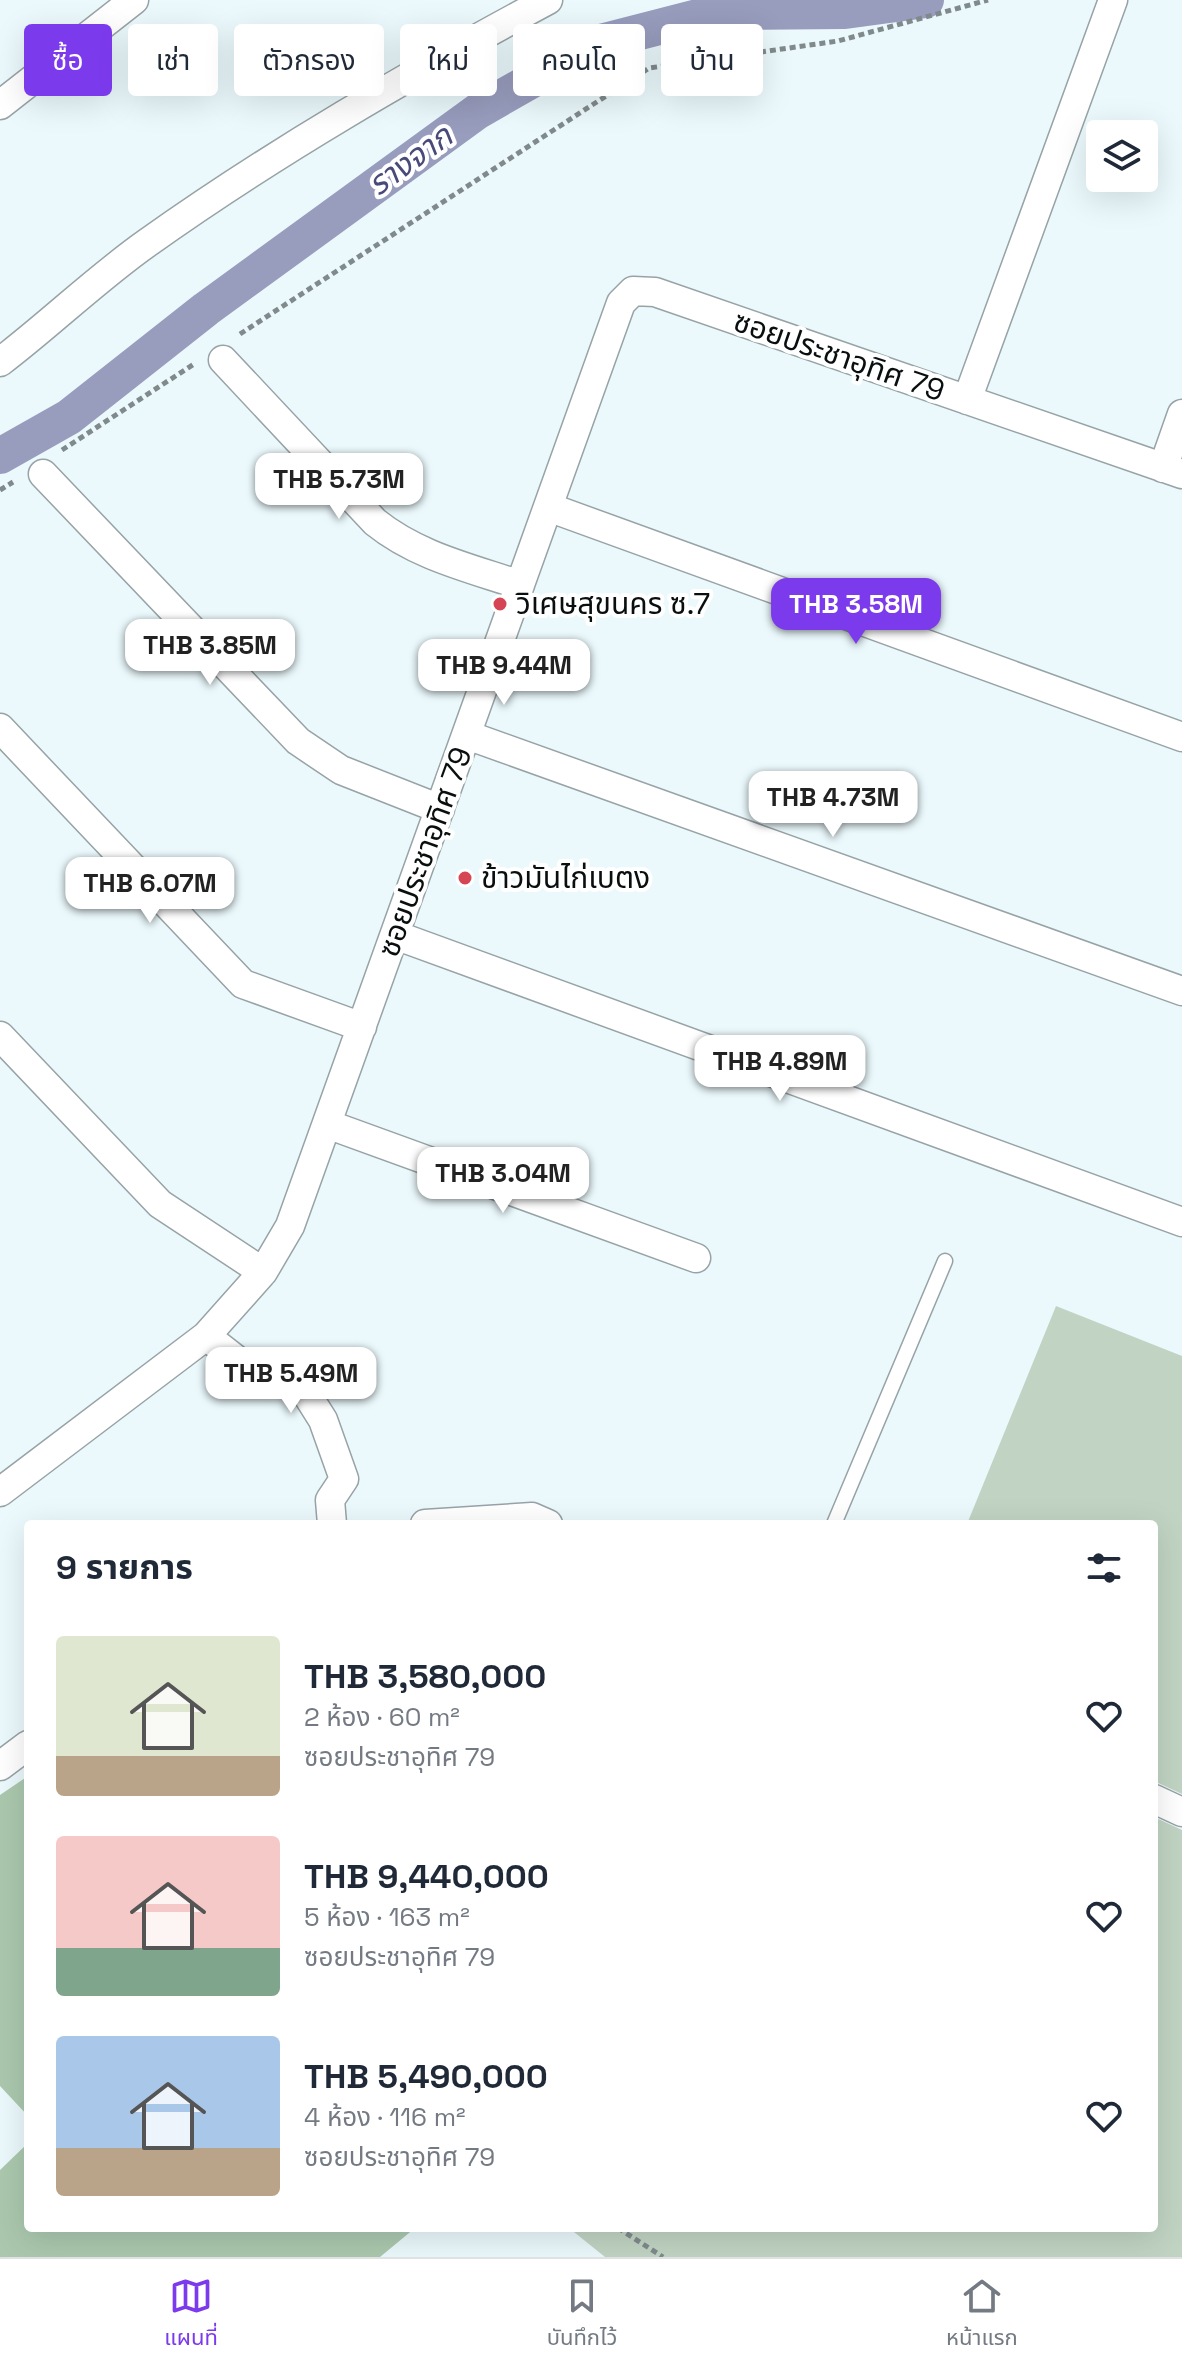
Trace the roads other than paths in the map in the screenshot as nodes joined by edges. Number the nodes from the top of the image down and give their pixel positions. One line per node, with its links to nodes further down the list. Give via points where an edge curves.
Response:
1 (134, 0): 4 (street)
2 (548, 0): 6 (street, via 407,75 293,146 145,244)
3 (1113, 0): 7 (street)
4 (0, 105)
5 (211, 360): 12 (street, via 393,537)
6 (0, 362)
7 (967, 400): 10 (street, ซอยประชาอุทิศ 79); 11 (street, ซอยประชาอุทิศ 79, via 655,292 633,291 621,303)
8 (1182, 414): 10 (street)
9 (41, 468): 16 (street, via 298,741 341,770)
10 (1172, 471)
11 (548, 507): 12 (street, ซอยประชาอุทิศ 79); 15 (street)
12 (520, 585): 14 (street, ซอยประชาอุทิศ 79)
13 (0, 728): 19 (street, via 243,984)
14 (467, 735): 16 (street, ซอยประชาอุทิศ 79); 18 (street)
15 (1182, 737)
16 (440, 809): 17 (street, ซอยประชาอุทิศ 79)
17 (395, 935): 19 (street, ซอยประชาอุทิศ 79); 22 (street)
18 (1182, 991)
19 (362, 1027): 21 (street, ซอยประชาอุทิศ 79)
20 (0, 1036): 25 (street, via 160,1204)
21 (327, 1124): 23 (street); 25 (street, ซอยประชาอุทิศ 79, via 290,1226)
22 (1182, 1222)
23 (696, 1258)
24 (945, 1261): 31 (lane)
25 (263, 1272): 26 (street, ซอยประชาอุทิศ 79)
26 (206, 1336): 27 (street, ซอยประชาอุทิศ 79); 28 (street, via 238,1361 292,1379 312,1399 344,1479 330,1500)
27 (0, 1492)
28 (332, 1520)
29 (486, 1520): 30 (street)
30 (539, 1520)
31 (836, 1520)
32 (24, 1748): 33 (street)
33 (0, 1766)
34 (1158, 1801): 35 (street)
35 (1182, 1812)

